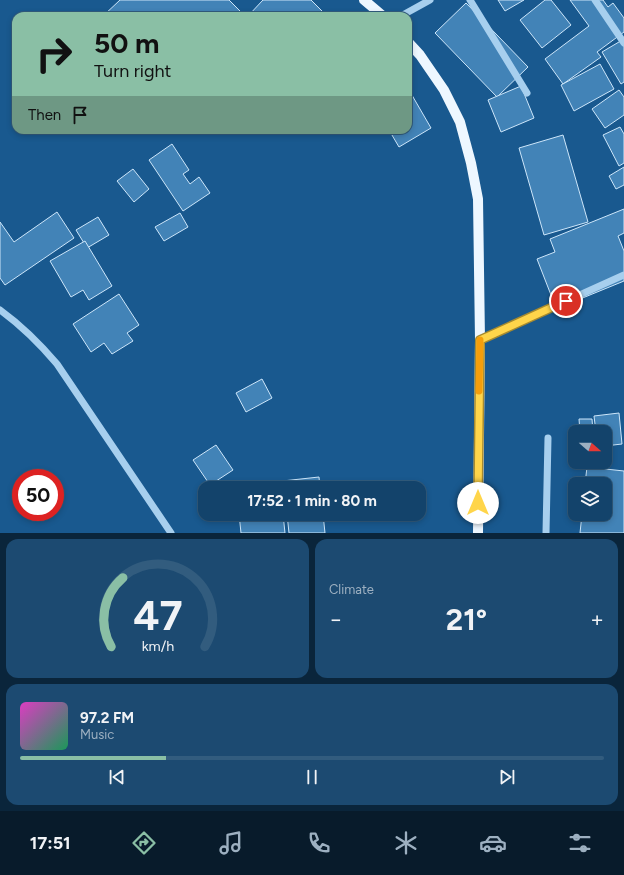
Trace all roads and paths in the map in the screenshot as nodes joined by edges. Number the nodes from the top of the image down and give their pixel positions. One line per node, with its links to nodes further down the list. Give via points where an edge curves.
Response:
1 (364, 0): 5 (main road)
2 (430, 0): 6 (street)
3 (470, 0): 9 (street)
4 (594, 0): 7 (street)
5 (378, 12)
6 (408, 12)
7 (624, 43)
8 (412, 46): 12 (main road, via 444,90 460,122 472,163 478,199)
9 (527, 93)
10 (624, 275): 12 (street)
11 (0, 310): 14 (street, via 16,321 57,364)
12 (480, 340): 15 (main road)
13 (548, 438): 16 (street)
14 (171, 533)
15 (478, 533)
16 (546, 533)

